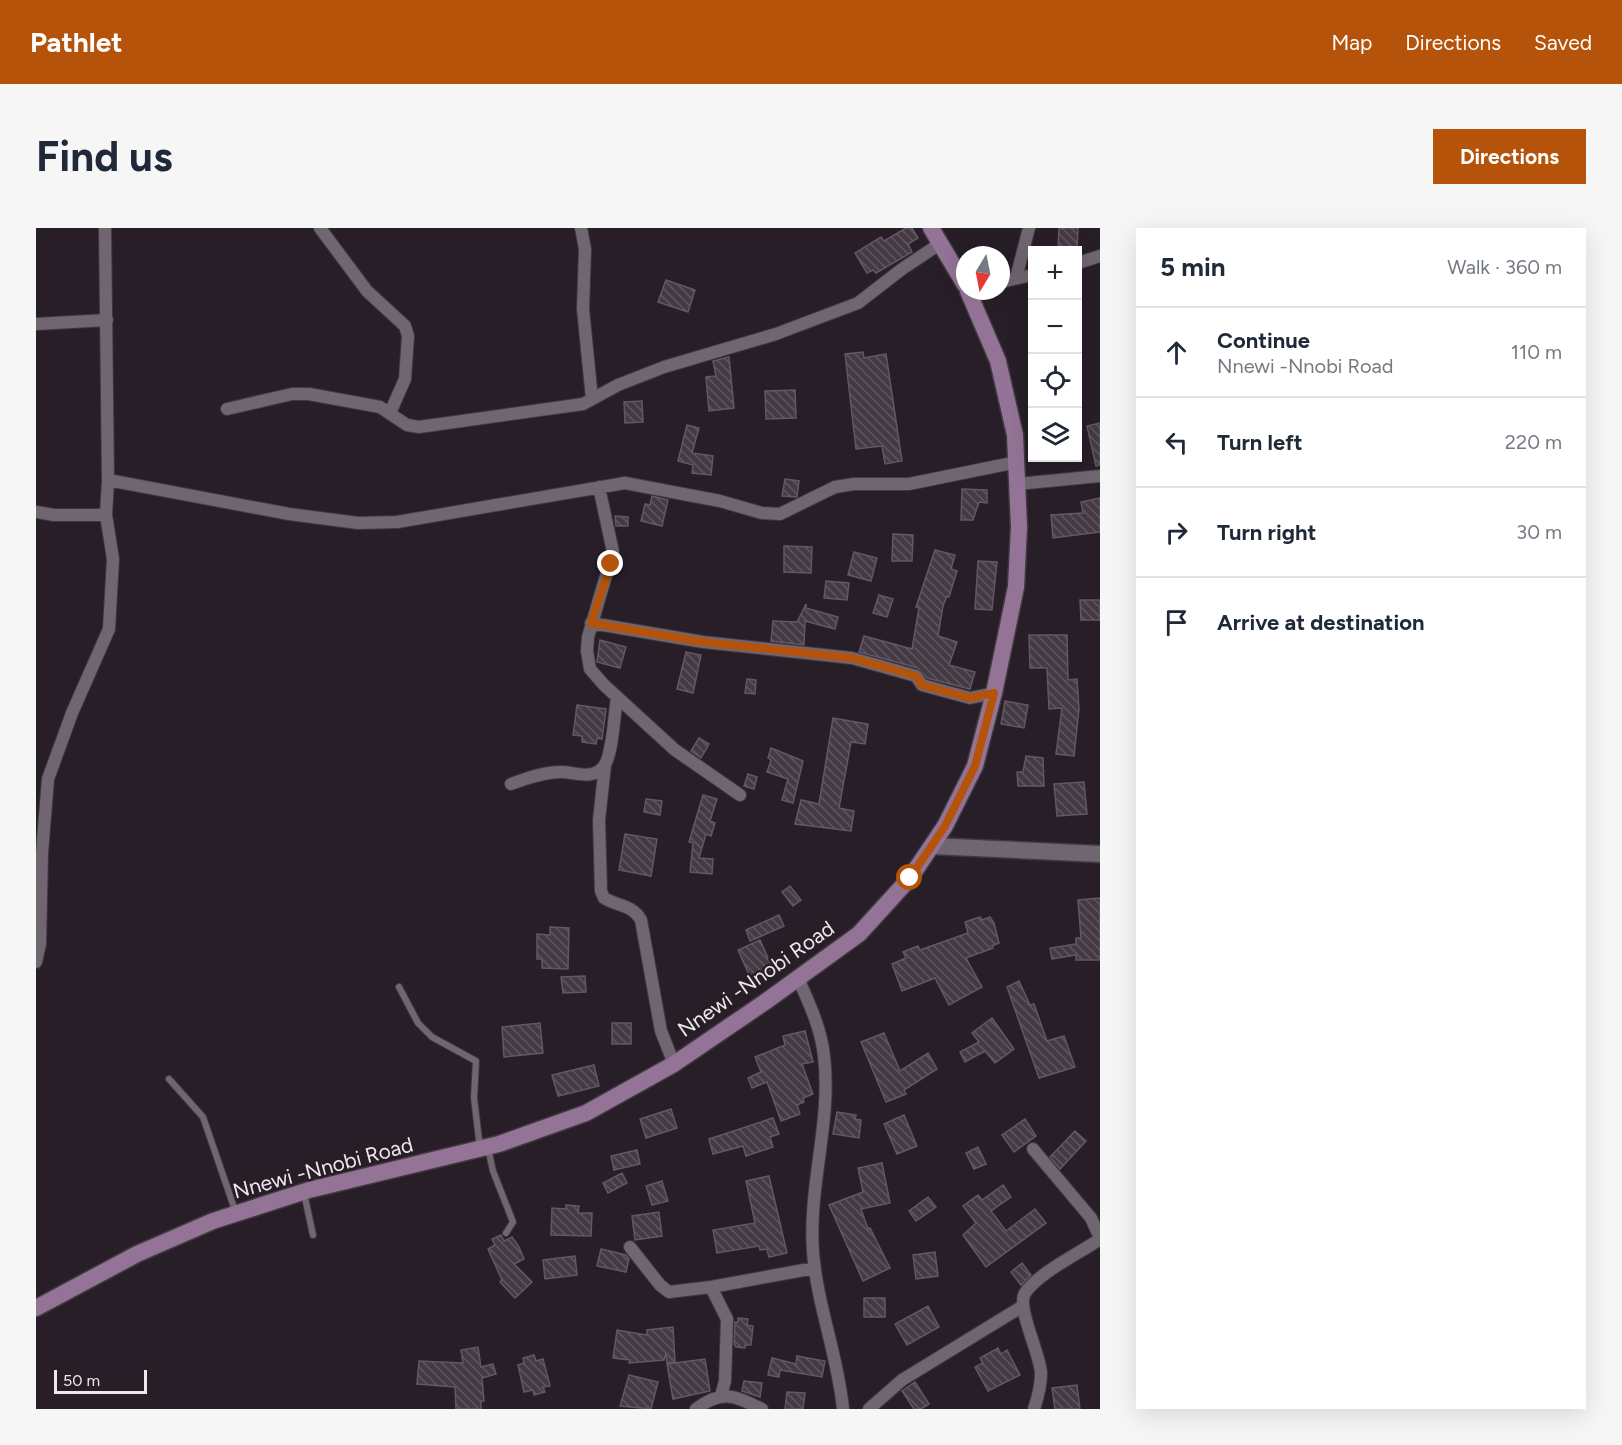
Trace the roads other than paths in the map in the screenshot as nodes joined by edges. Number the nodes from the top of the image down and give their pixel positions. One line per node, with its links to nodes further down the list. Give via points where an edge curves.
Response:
1 (105, 228): 14 (street)
2 (320, 228): 18 (street, via 367,291 405,326 405,379)
3 (581, 228): 16 (street, via 585,249 583,309)
4 (931, 228): 6 (main road)
5 (1029, 228): 11 (street)
6 (941, 243): 9 (main road); 16 (street, via 848,307 776,334 664,367)
7 (1100, 256): 8 (street)
8 (1082, 261)
9 (956, 269)
10 (1028, 276): 11 (street)
11 (1016, 278): 12 (street)
12 (1010, 280)
13 (972, 300): 19 (main road, Nnewi -Nnobi Road, via 998,361 1015,435)
14 (107, 320): 15 (street); 21 (street)
15 (36, 324)
16 (592, 399): 18 (street, via 584,404 419,427 407,425)
17 (227, 409): 18 (street, via 292,394 309,394 380,407)
18 (390, 413)
19 (1017, 462): 22 (main road, Nnewi -Nnobi Road); 23 (street, via 909,484 835,487 780,514 626,483)
20 (1100, 476): 22 (street)
21 (108, 480): 23 (street, via 358,523 397,522); 25 (street)
22 (1017, 484): 27 (main road, Nnewi -Nnobi Road, via 1016,587)
23 (599, 487): 26 (street, via 613,552)
24 (36, 512): 25 (street)
25 (106, 515): 33 (street, via 113,559 109,629 48,779)
26 (591, 623): 27 (street, via 672,638 852,658 916,676 922,685 970,698); 28 (street, via 587,651 590,669)
27 (994, 693): 32 (main road, Nnewi -Nnobi Road, via 975,766)
28 (617, 698): 29 (street); 31 (street, via 675,750)
29 (605, 765): 30 (street, via 591,775 561,772); 38 (street, via 599,820 601,891 604,898 637,912 641,920 661,1031)
30 (511, 784)
31 (740, 795)
32 (932, 846): 34 (street); 36 (main road, Nnewi -Nnobi Road, via 910,878 859,934)
33 (39, 852): 35 (street, via 40,944)
34 (1100, 854)
35 (36, 962)
36 (798, 978): 38 (main road, Nnewi -Nnobi Road); 48 (street, via 819,1029 824,1056 824,1115 813,1214)
37 (399, 987): 40 (lane, via 418,1023 432,1037 476,1061 474,1098)
38 (674, 1064): 40 (main road, Nnewi -Nnobi Road, via 586,1113)
39 (169, 1079): 43 (lane, via 203,1116)
40 (484, 1148): 42 (main road, Nnewi -Nnobi Road); 44 (lane, via 513,1222)
41 (1033, 1149): 46 (street, via 1091,1218)
42 (304, 1192): 43 (main road, Nnewi -Nnobi Road); 45 (lane)
43 (237, 1214): 51 (main road, Nnewi -Nnobi Road, via 137,1254)
44 (506, 1233)
45 (313, 1235)
46 (1100, 1239): 50 (street, via 1026,1291)
47 (630, 1247): 49 (street, via 664,1290 675,1293)
48 (815, 1268): 49 (street); 55 (street)
49 (711, 1287): 52 (street, via 727,1319)
50 (1023, 1306): 56 (street, via 902,1380); 57 (street, via 1041,1371)
51 (36, 1308)
52 (721, 1396): 53 (street); 54 (street, via 739,1398)
53 (696, 1409)
54 (762, 1409)
55 (843, 1409)
56 (869, 1409)
57 (1035, 1409)

